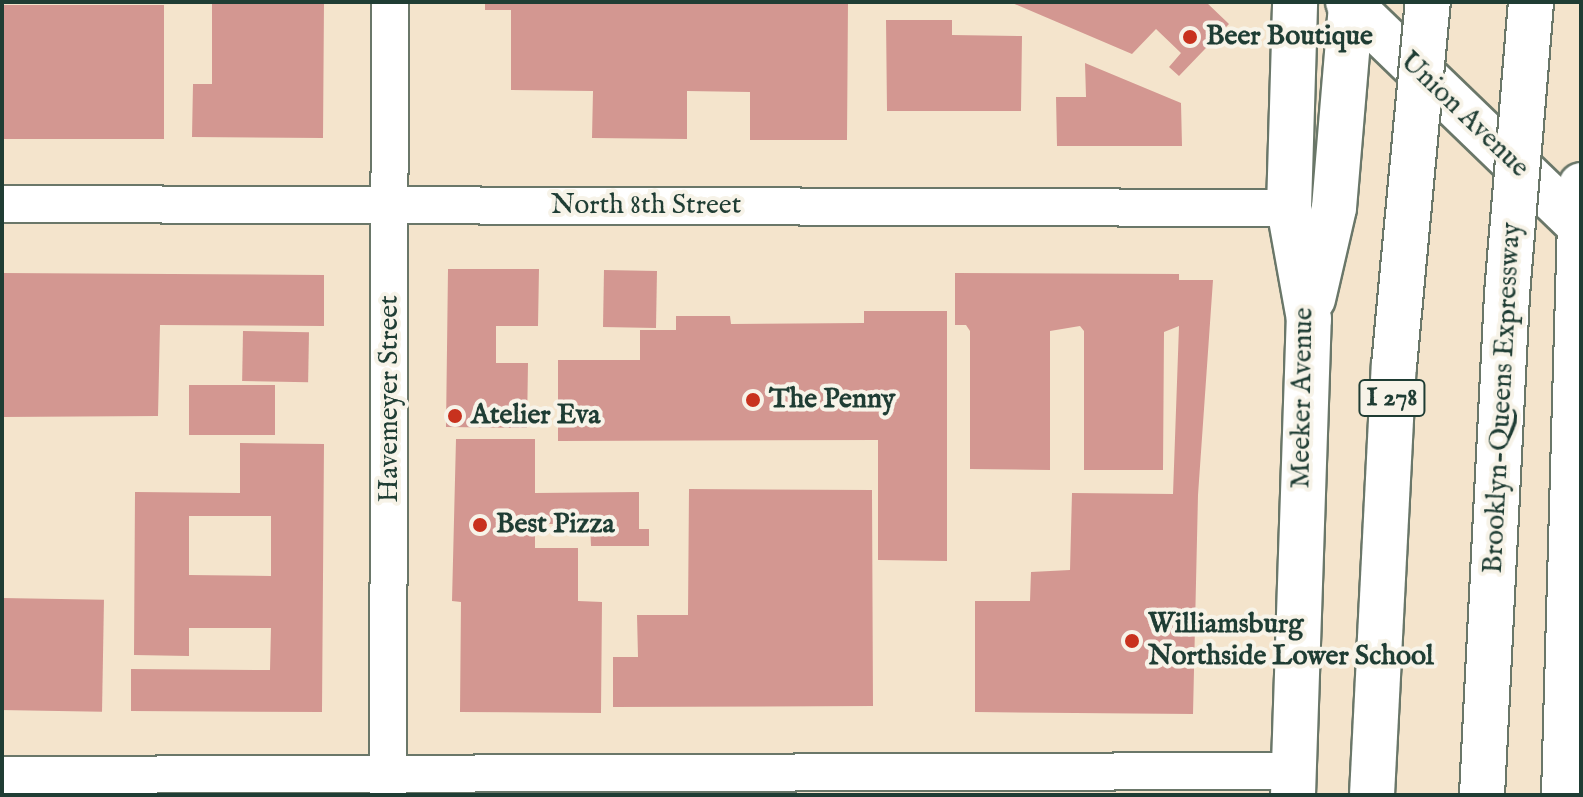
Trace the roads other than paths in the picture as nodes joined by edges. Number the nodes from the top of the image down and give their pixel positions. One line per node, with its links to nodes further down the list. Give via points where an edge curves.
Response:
1 (390, 2): 7 (street, Havemeyer Street)
2 (1295, 2): 8 (main road, Meeker Avenue)
3 (1428, 2): 14 (main road, I 278, bridge, via 1394,366)
4 (1531, 2): 15 (main road, Brooklyn-Queens Expressway, bridge, via 1507,294)
5 (1350, 3): 9 (main road, Union Avenue); 10 (main road, via 1334,208)
6 (2, 204): 7 (street, North 8th Street)
7 (390, 206): 8 (street, North 8th Street); 13 (street, Havemeyer Street)
8 (1289, 208): 10 (main road, Meeker Avenue)
9 (1580, 213): 16 (main road)
10 (1309, 319): 12 (main road, Meeker Avenue)
11 (2, 775): 13 (street)
12 (1293, 783): 13 (street)
13 (388, 786)
14 (1372, 795)
15 (1482, 795)
16 (1564, 795)

